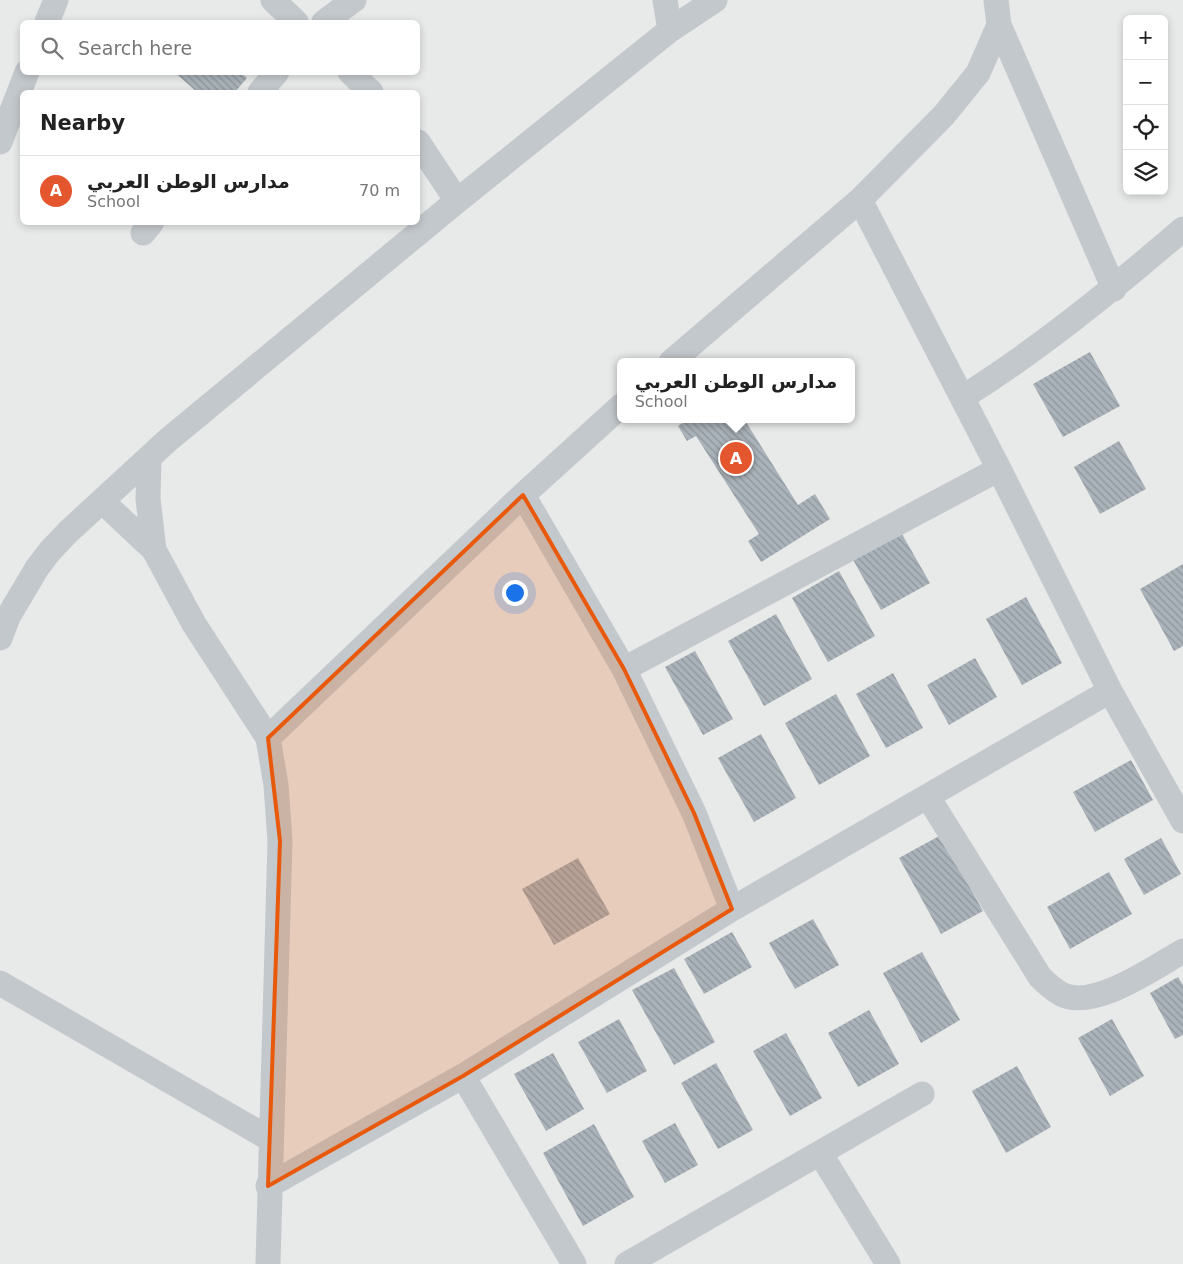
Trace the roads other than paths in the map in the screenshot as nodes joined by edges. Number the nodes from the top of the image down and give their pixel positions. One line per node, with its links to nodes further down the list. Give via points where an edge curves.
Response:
1 (56, 0): 7 (street)
2 (273, 0): 8 (street)
3 (354, 0): 9 (street)
4 (665, 0): 11 (street)
5 (715, 0): 11 (street)
6 (996, 0): 10 (street)
7 (48, 20)
8 (294, 20)
9 (327, 20)
10 (999, 25): 21 (street, via 978,73 944,115); 24 (street)
11 (670, 30): 22 (street)
12 (26, 75): 16 (street)
13 (274, 75): 17 (street)
14 (353, 75): 18 (street)
15 (20, 90): 19 (street)
16 (20, 90)
17 (262, 90)
18 (369, 90)
19 (0, 142)
20 (420, 145): 22 (street)
21 (860, 200): 25 (street); 26 (street)
22 (457, 201): 28 (street)
23 (1183, 228): 24 (street)
24 (1114, 289): 26 (street, via 1009,368)
25 (676, 358)
26 (962, 397): 29 (street)
27 (617, 410): 30 (street)
28 (149, 459): 31 (street); 32 (street, via 148,499)
29 (999, 469): 34 (street); 35 (street)
30 (523, 495): 34 (street); 36 (street)
31 (103, 502): 32 (street); 33 (street, via 68,532 37,568 8,617)
32 (154, 550): 36 (street, via 194,624)
33 (0, 638)
34 (624, 669): 39 (street, via 694,813)
35 (1110, 691): 37 (street); 38 (street)
36 (268, 738): 44 (street, via 276,785 280,841)
37 (928, 797): 39 (street); 40 (street, via 1040,977 1062,995 1086,998 1110,992)
38 (1183, 822)
39 (732, 909): 42 (street)
40 (1183, 951)
41 (0, 983): 44 (street)
42 (464, 1076): 46 (street); 48 (street)
43 (922, 1094): 45 (street)
44 (270, 1139): 46 (street)
45 (820, 1153): 49 (street); 50 (street)
46 (268, 1186): 47 (street)
47 (268, 1264)
48 (574, 1264)
49 (627, 1264)
50 (888, 1264)

